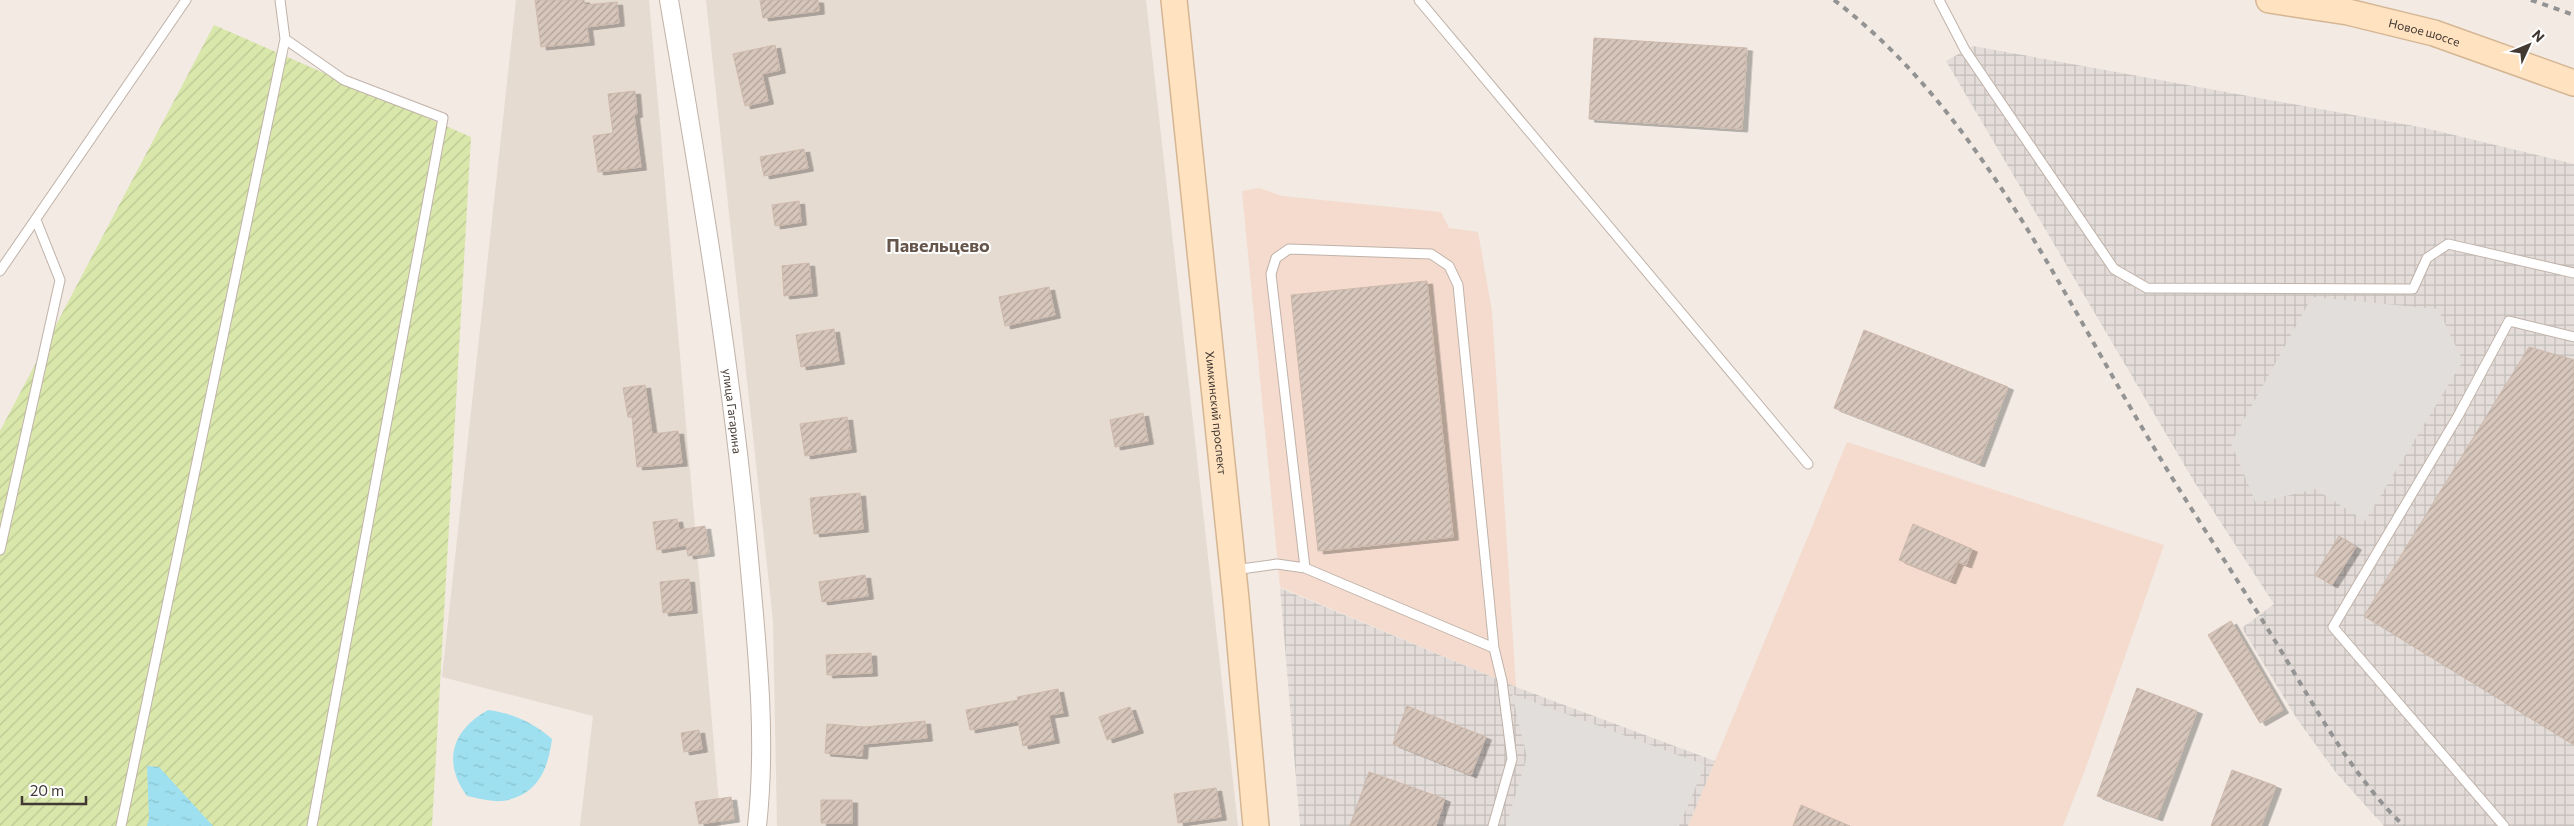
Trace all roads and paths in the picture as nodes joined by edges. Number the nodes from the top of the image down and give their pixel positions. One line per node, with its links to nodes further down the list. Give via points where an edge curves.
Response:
1 (186, 0): 10 (lane)
2 (280, 0): 8 (lane)
3 (670, 0): 21 (street, улица Гагарина, via 706,210 740,456 761,698 760,796)
4 (1174, 0): 17 (street, Химкинский проспект)
5 (1419, 0): 14 (lane)
6 (1939, 0): 12 (lane, via 1965,50 2114,269 2147,288 2412,288 2427,258 2448,244)
7 (2269, 0): 9 (street, Новое шоссе, via 2348,12 2434,34)
8 (285, 39): 19 (lane); 20 (lane, via 344,80 442,118)
9 (2574, 83)
10 (36, 220): 11 (lane); 15 (lane, via 60,280)
11 (0, 271)
12 (2574, 273)
13 (2574, 338): 24 (lane, via 2509,321 2458,416 2333,627)
14 (1808, 464)
15 (0, 550)
16 (1305, 568): 17 (lane, via 1278,564); 18 (lane); 18 (lane, via 1271,274 1276,258 1289,249 1431,254 1449,266 1458,286)
17 (1234, 570): 22 (street, Химкинский проспект)
18 (1494, 648): 23 (lane, via 1502,681 1512,759)
19 (120, 826)
20 (312, 826)
21 (756, 826)
22 (1256, 826)
23 (1493, 826)
24 (2504, 826)

